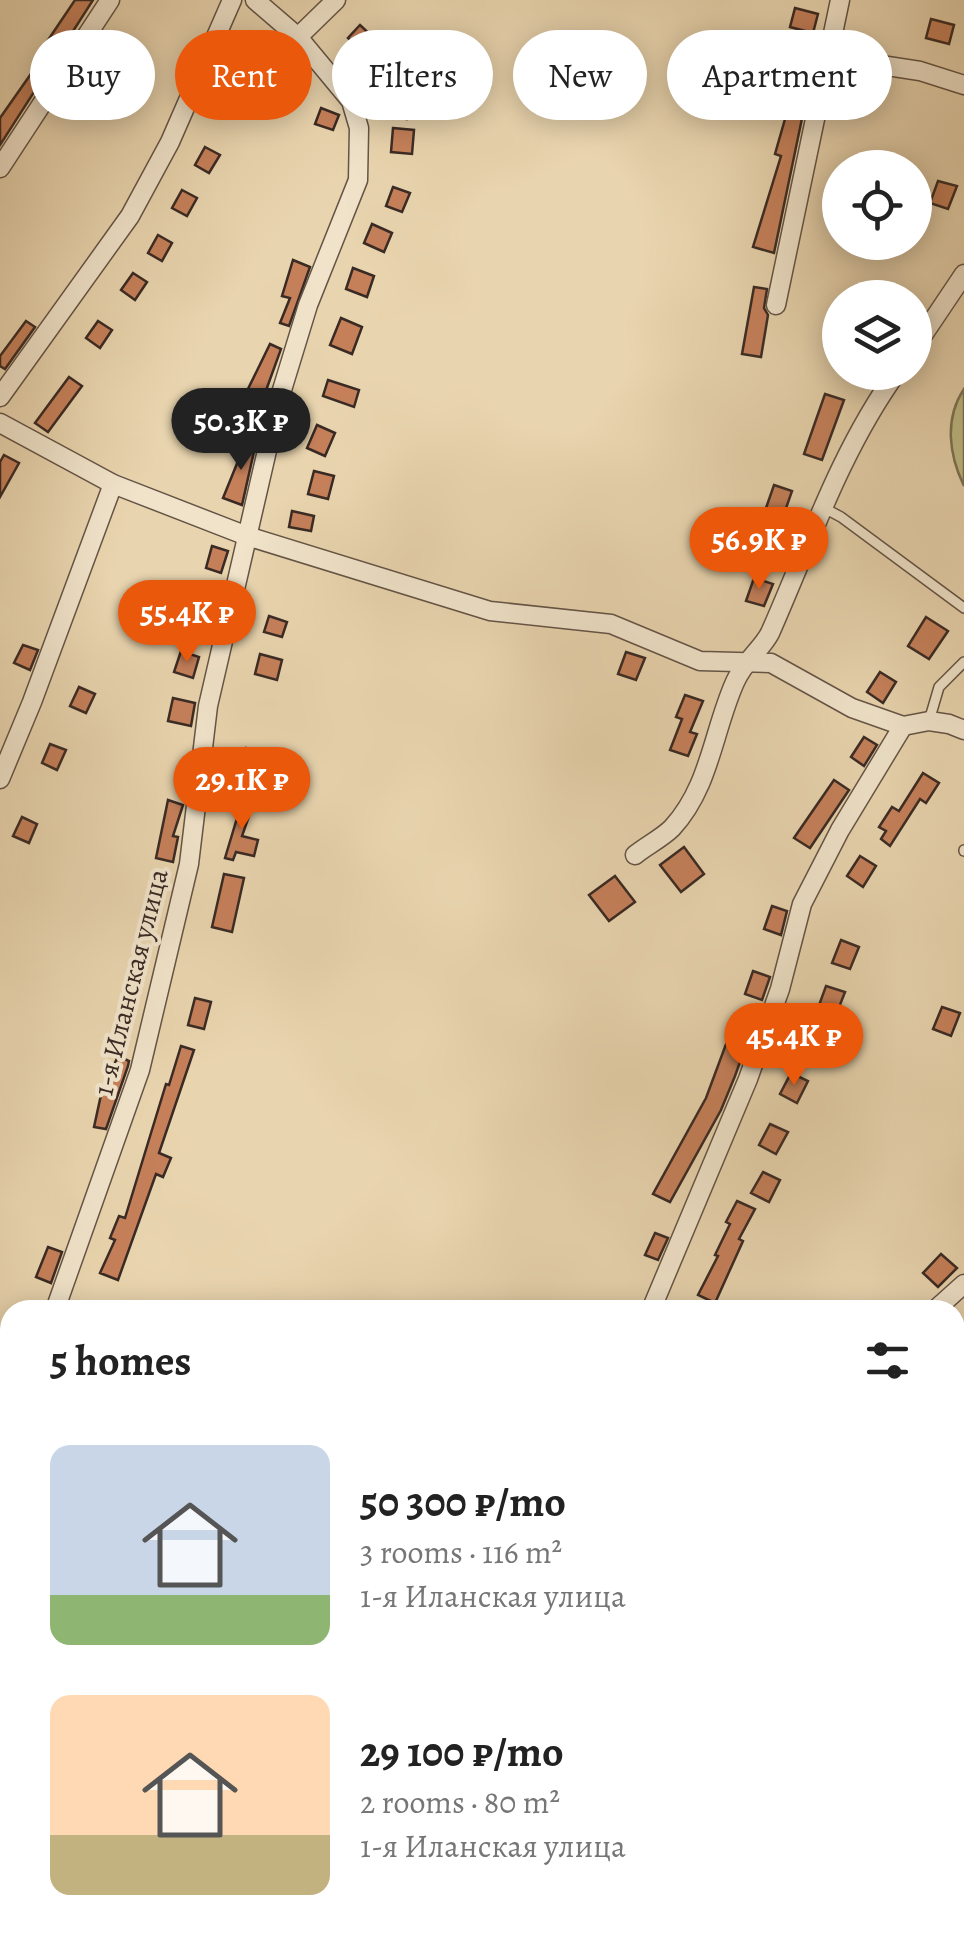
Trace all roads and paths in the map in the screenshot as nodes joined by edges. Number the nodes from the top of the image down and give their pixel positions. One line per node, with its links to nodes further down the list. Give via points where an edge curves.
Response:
1 (110, 0): 13 (street)
2 (232, 0): 18 (street, via 130,216)
3 (256, 0): 6 (street, 1-я Иланская улица)
4 (336, 0): 7 (street)
5 (840, 0): 8 (street)
6 (290, 30)
7 (305, 30)
8 (834, 30)
9 (312, 54): 22 (street, 1-я Иланская улица, via 351,101 359,128 358,180 308,305)
10 (892, 67): 11 (street)
11 (964, 85)
12 (816, 120): 15 (street)
13 (0, 168)
14 (964, 274): 16 (street)
15 (776, 305)
16 (932, 322)
17 (884, 390): 21 (street)
18 (0, 397)
19 (0, 423): 20 (street)
20 (113, 484): 22 (street); 29 (street)
21 (822, 508): 23 (lane); 24 (street, via 768,638)
22 (247, 536): 24 (street, via 490,611 611,624 700,661); 31 (street, 1-я Иланская улица, via 208,706 189,864 140,1070)
23 (964, 608)
24 (745, 661): 27 (street, via 770,663 852,708); 30 (street, via 702,783 671,828)
25 (964, 662): 26 (lane, via 939,686)
26 (929, 721): 27 (street); 28 (street)
27 (903, 726): 32 (street, via 802,904 748,1079)
28 (964, 730)
29 (0, 779)
30 (635, 855)
31 (59, 1300)
32 (655, 1300)

